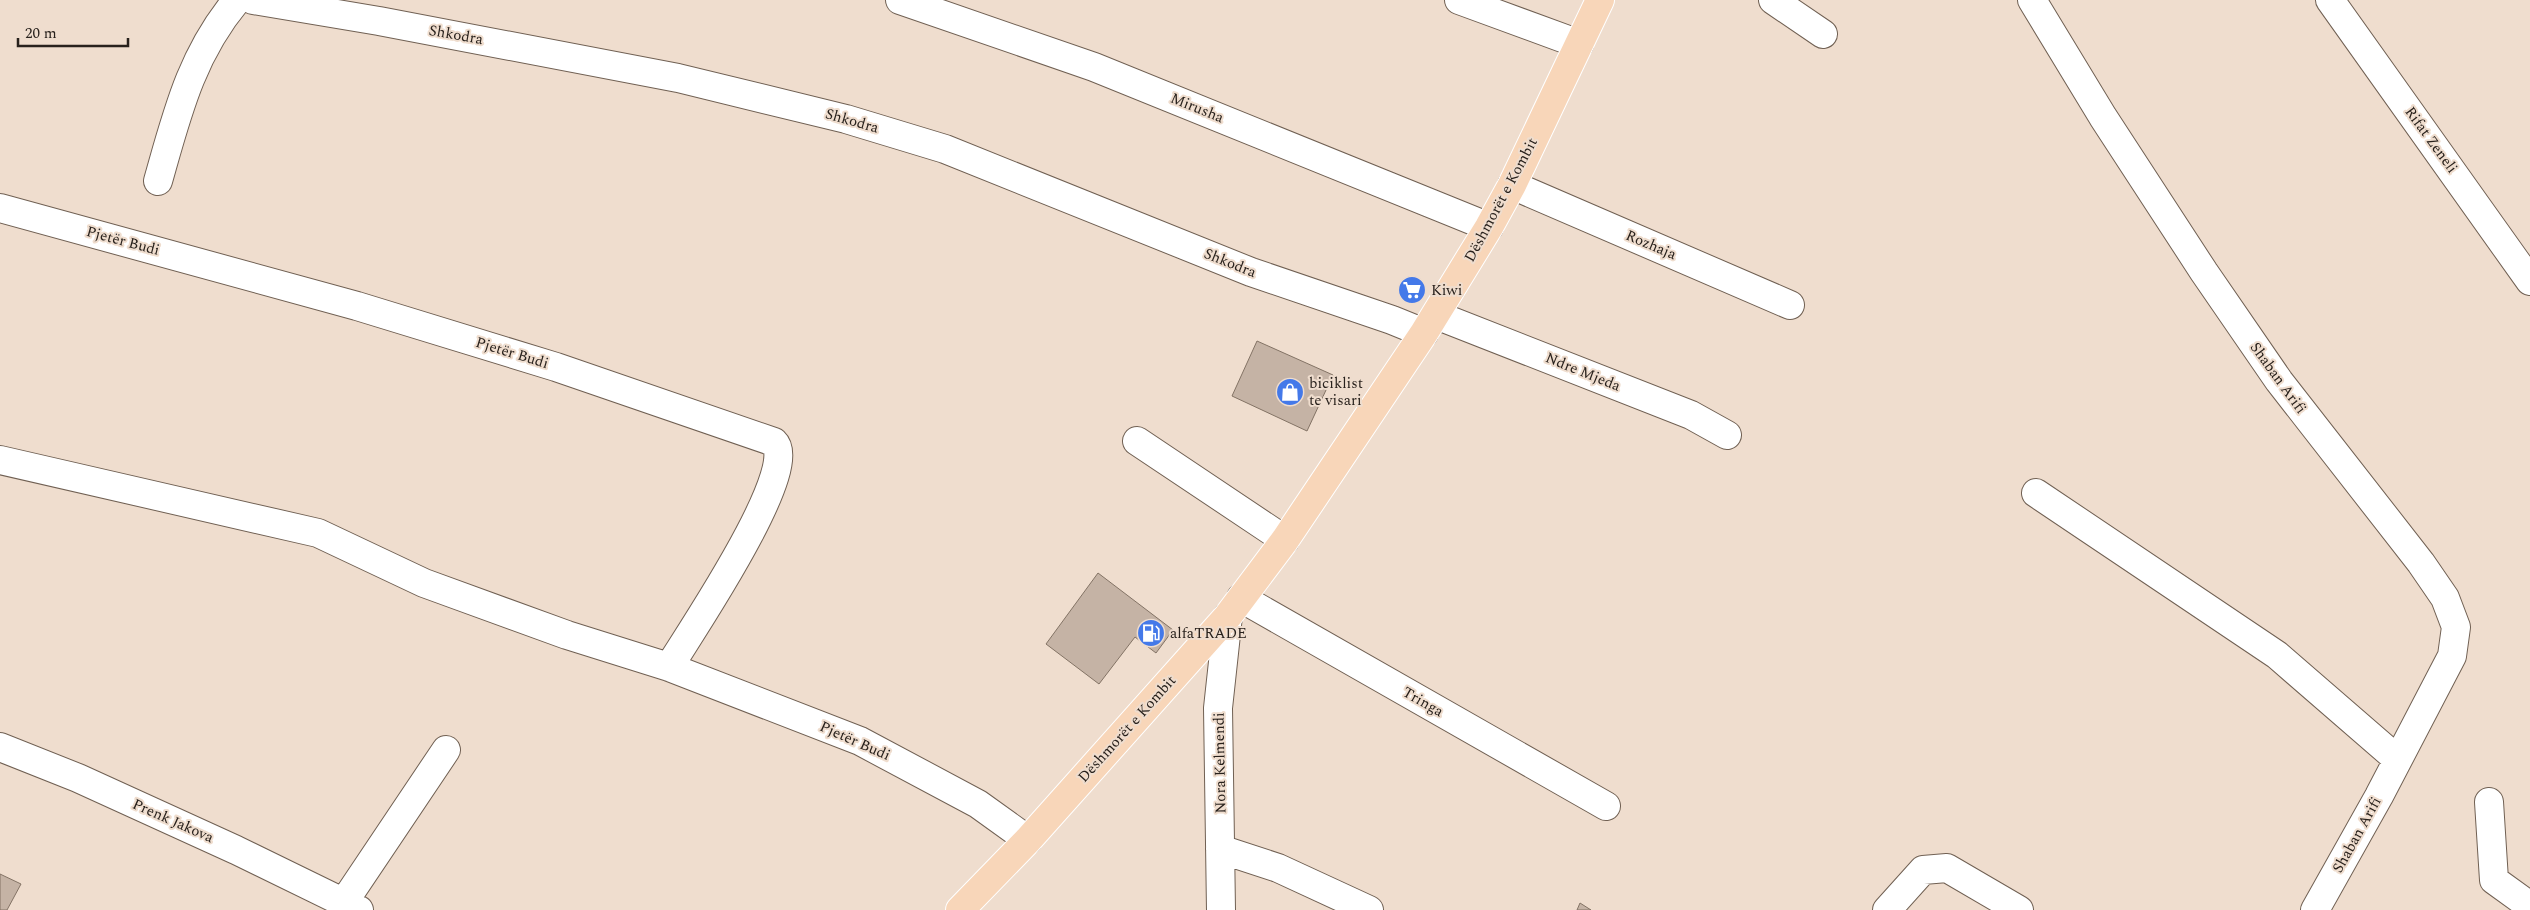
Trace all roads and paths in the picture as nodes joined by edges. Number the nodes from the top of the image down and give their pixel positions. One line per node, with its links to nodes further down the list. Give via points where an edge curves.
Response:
1 (237, 0): 11 (street, via 204,45 189,78)
2 (253, 0): 17 (street, Shkodra, via 388,22 678,78 846,118 945,149 1251,272 1392,320)
3 (900, 0): 14 (street, Mirusha, via 1094,67)
4 (1459, 0): 10 (street)
5 (1600, 0): 10 (main road, Dëshmorët e Kombit)
6 (1773, 0): 9 (street)
7 (2032, 0): 27 (street, Shaban Arifi, via 2103,117 2279,381 2445,598 2456,627 2452,656)
8 (2330, 0): 15 (street, Rifat Zeneli)
9 (1823, 34)
10 (1579, 44): 12 (main road, Dëshmorët e Kombit)
11 (158, 181)
12 (1512, 185): 14 (main road, Dëshmorët e Kombit); 16 (street, Rozhaja)
13 (0, 208): 24 (street, Pjetër Budi, via 366,308 556,367 774,442 780,453 773,484 749,537)
14 (1489, 227): 17 (main road, Dëshmorët e Kombit)
15 (2530, 281)
16 (1790, 305)
17 (1430, 324): 18 (street, Ndre Mjeda, via 1691,415); 22 (main road, Dëshmorët e Kombit)
18 (1727, 435)
19 (1137, 441): 22 (street)
20 (0, 460): 24 (street, Pjetër Budi, via 318,533 424,583 567,635)
21 (2036, 493): 27 (street, via 2277,655)
22 (1285, 540): 23 (main road, Dëshmorët e Kombit)
23 (1234, 607): 29 (street, Tringa); 30 (main road, Dëshmorët e Kombit); 31 (street, Nora Kelmendi, via 1218,708)
24 (669, 666): 30 (street, Pjetër Budi, via 860,740 978,804)
25 (0, 747): 32 (street, Prenk Jakova, via 87,782)
26 (446, 750): 32 (street, Prenk Jakova)
27 (2397, 758): 39 (street, Shaban Arifi)
28 (2489, 802): 33 (street, via 2494,880)
29 (1606, 806)
30 (1028, 840): 34 (main road, Dëshmorët e Kombit)
31 (1220, 849): 35 (street, Nora Kelmendi); 36 (street, via 1278,868)
32 (351, 906)
33 (2530, 906)
34 (960, 910)
35 (1221, 910)
36 (1370, 910)
37 (1887, 910): 38 (street, via 1923,870 1947,868)
38 (2019, 910)
39 (2315, 910)

